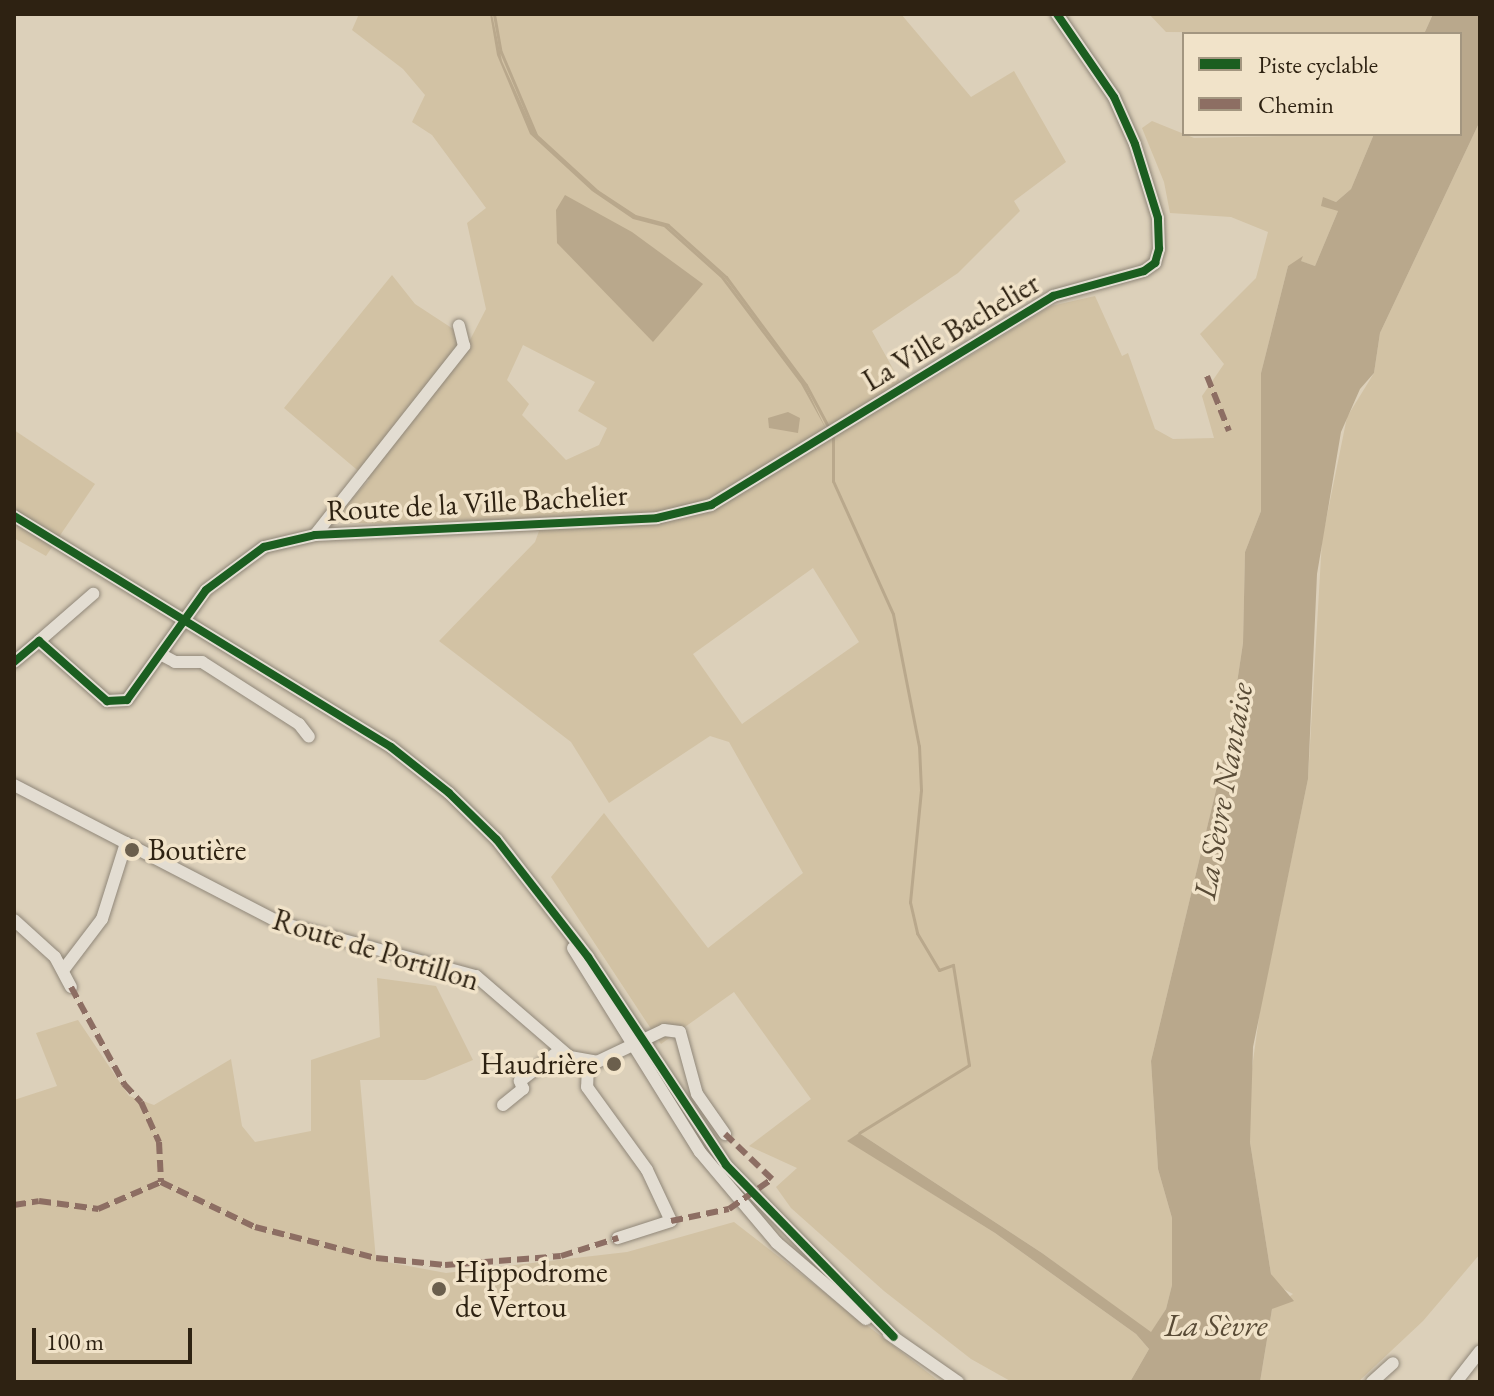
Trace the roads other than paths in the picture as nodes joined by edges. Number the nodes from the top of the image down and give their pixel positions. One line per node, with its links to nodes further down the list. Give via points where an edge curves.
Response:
1 (1057, 14): 3 (street, La Ville Bachelier, via 1114,97 1135,144 1158,218 1155,263 1136,275 1053,296)
2 (459, 326): 5 (street, via 464,346)
3 (832, 431): 5 (street, Route de la Ville Bachelier, via 730,495 680,514)
4 (14, 516): 7 (street)
5 (315, 535): 7 (street, Route de la Ville Bachelier, via 252,554 206,590)
6 (93, 594): 8 (street)
7 (186, 620): 9 (street, Route de la Ville Bachelier); 17 (street, via 391,747 497,840 543,897)
8 (39, 641): 9 (street, Route de la Ville Bachelier, via 107,701 135,694); 10 (street)
9 (162, 655): 11 (street, via 175,662 202,662 299,724)
10 (14, 662)
11 (309, 737)
12 (14, 785): 13 (street, Route de Portillon)
13 (126, 843): 15 (street, via 102,919); 18 (street, Route de Portillon, via 278,922 476,976)
14 (14, 920): 15 (street)
15 (64, 969): 16 (street)
16 (71, 987)
17 (636, 1045): 19 (street); 21 (street, via 664,1030 680,1032 697,1094); 23 (street, via 748,1190); 23 (street, via 700,1152 777,1243 831,1294)
18 (559, 1051): 19 (street, Route de Portillon); 20 (street, via 520,1081 523,1089)
19 (588, 1062): 22 (street, via 587,1087 647,1170 671,1221)
20 (503, 1105)
21 (725, 1134)
22 (618, 1238)
23 (894, 1337): 26 (street)
24 (1480, 1351): 28 (street)
25 (1393, 1363): 27 (street)
26 (958, 1382)
27 (1372, 1382)
28 (1456, 1382)

